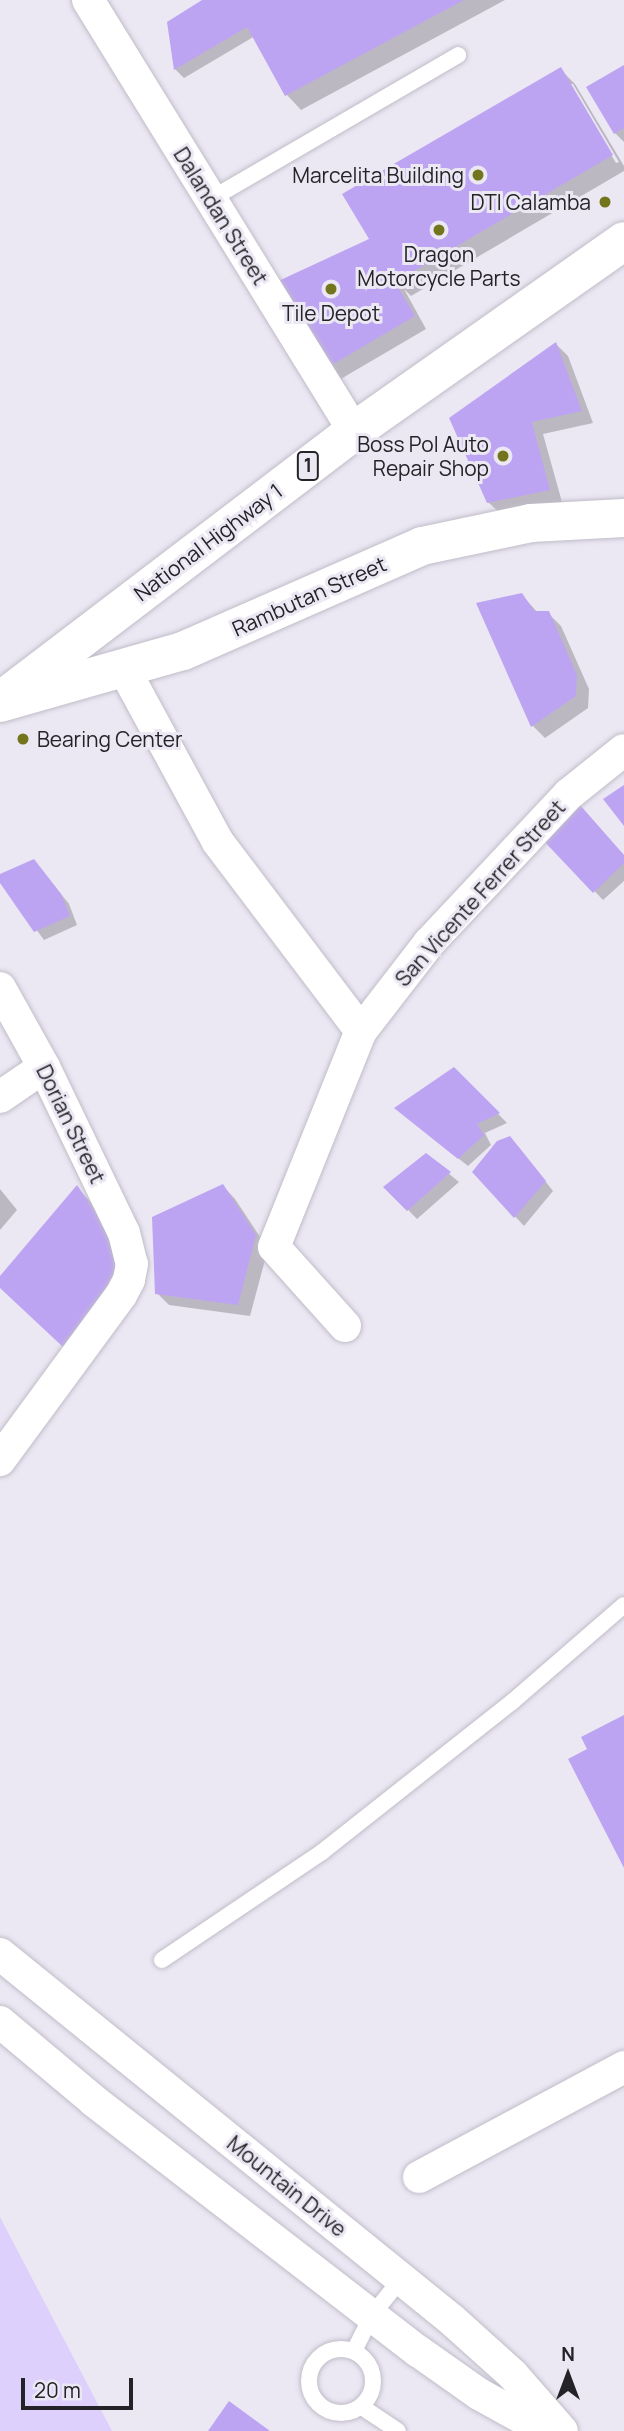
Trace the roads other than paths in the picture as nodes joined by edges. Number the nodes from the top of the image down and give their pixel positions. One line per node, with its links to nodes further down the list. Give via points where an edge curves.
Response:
1 (88, 0): 3 (street, Dalandan Street)
2 (458, 55): 3 (lane)
3 (211, 199): 5 (street, Dalandan Street)
4 (624, 241): 5 (main road, National Highway 1 / 1)
5 (354, 431): 8 (main road, National Highway 1 / 1)
6 (624, 518): 7 (main road, Rambutan Street, via 530,523 422,546 183,651)
7 (124, 669): 8 (main road, Rambutan Street); 11 (street, via 218,842)
8 (0, 702)
9 (624, 750): 11 (street, San Vicente Ferrer Street, via 569,794 429,943)
10 (0, 988): 12 (street, Dorian Street)
11 (362, 1031): 14 (street, San Vicente Ferrer Street, via 274,1247)
12 (44, 1067): 13 (street); 15 (street, Dorian Street, via 124,1233 132,1264 121,1295)
13 (0, 1097)
14 (345, 1326)
15 (0, 1460)
16 (624, 1605): 18 (lane, via 512,1702 322,1852)
17 (0, 1954): 21 (street, Mountain Drive)
18 (162, 1960)
19 (0, 2022): 23 (street, Mountain Drive)
20 (624, 2067): 22 (street)
21 (248, 2154): 23 (street); 24 (street, Mountain Drive)
22 (419, 2177)
23 (209, 2188): 25 (street, Mountain Drive)
24 (401, 2279): 25 (lane); 28 (street, Mountain Drive, via 513,2375)
25 (372, 2315): 26 (lane); 28 (street, Mountain Drive, via 479,2394)
26 (354, 2351): 27 (lane, via 368,2361 374,2377 372,2394); 27 (lane, via 331,2350 313,2364 308,2386 319,2407 340,2415)
27 (362, 2407): 29 (lane)
28 (550, 2428)
29 (398, 2431)

